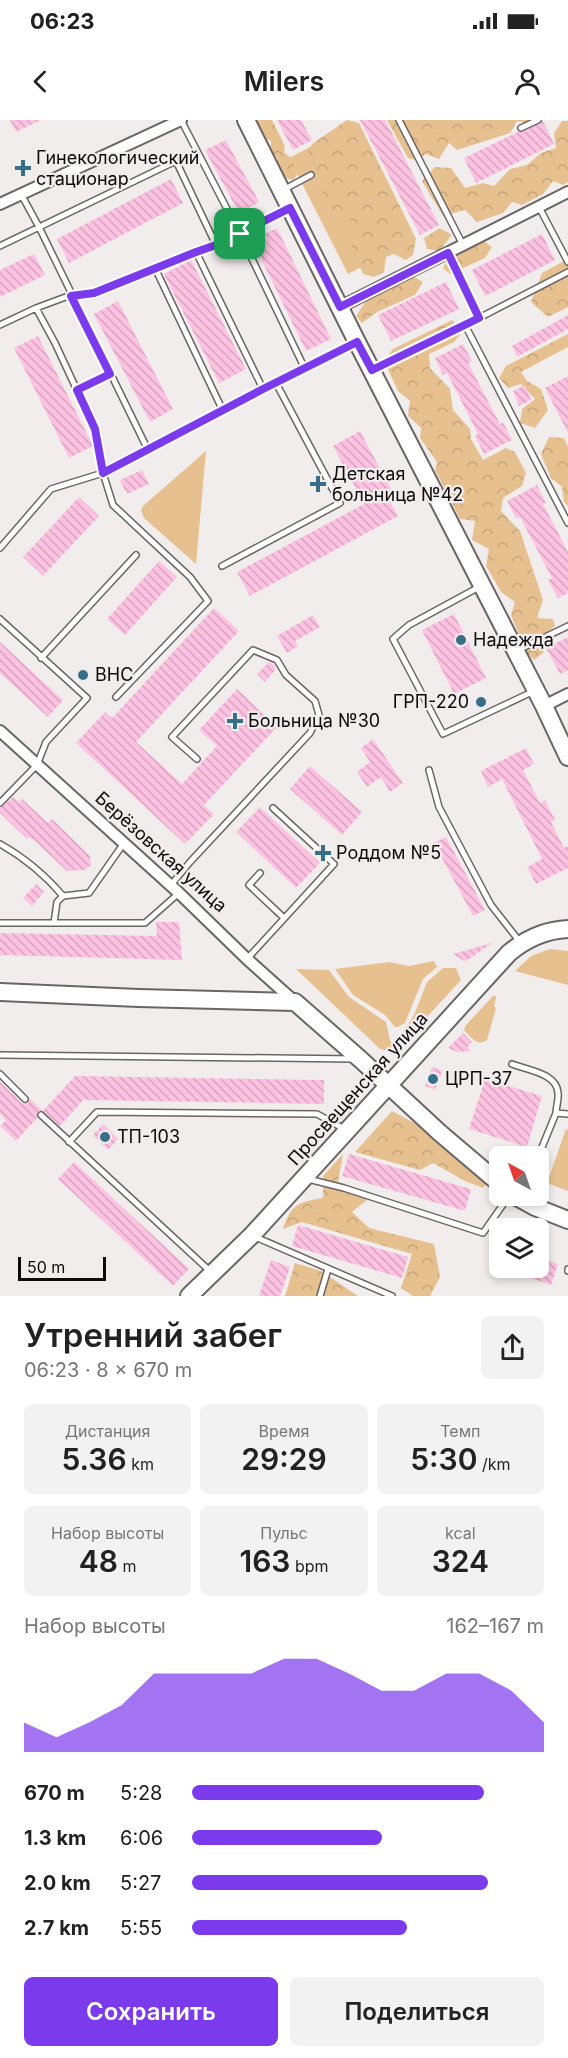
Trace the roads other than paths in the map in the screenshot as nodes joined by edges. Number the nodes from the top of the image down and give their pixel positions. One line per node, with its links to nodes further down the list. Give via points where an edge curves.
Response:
1 (181, 120): 9 (street); 14 (lane)
2 (246, 120): 7 (street)
3 (399, 120): 16 (lane)
4 (538, 120): 5 (lane)
5 (521, 128)
6 (311, 175): 7 (lane)
7 (281, 191): 12 (street)
8 (568, 192): 11 (street)
9 (21, 194): 10 (street); 13 (lane)
10 (0, 204)
11 (539, 207): 16 (street); 20 (lane)
12 (290, 208): 14 (lane); 24 (street)
13 (39, 227): 15 (lane, via 176,161); 17 (lane); 23 (lane)
14 (240, 234): 15 (lane); 30 (lane)
15 (216, 245): 18 (lane)
16 (463, 245): 19 (street)
17 (0, 246)
18 (196, 252): 21 (lane); 34 (lane)
19 (448, 253): 24 (street); 26 (lane)
20 (568, 262)
21 (155, 268): 23 (lane, via 94,293); 36 (lane)
22 (568, 272): 26 (lane)
23 (71, 296): 25 (lane); 32 (lane)
24 (340, 307): 29 (street)
25 (36, 308): 27 (lane); 35 (lane)
26 (479, 318): 28 (lane)
27 (0, 325)
28 (465, 325): 31 (lane); 39 (lane)
29 (357, 342): 30 (lane); 31 (street)
30 (305, 369): 33 (lane)
31 (372, 370): 43 (street)
32 (110, 374): 35 (lane); 37 (lane)
33 (276, 383): 34 (lane); 42 (lane, via 340,503)
34 (263, 389): 36 (lane)
35 (77, 390): 38 (lane, via 95,429)
36 (223, 411): 37 (lane)
37 (148, 450): 38 (lane)
38 (103, 473): 40 (lane, via 51,489); 50 (lane, via 113,505 190,577 208,601)
39 (568, 523)
40 (0, 548)
41 (136, 555): 47 (lane)
42 (222, 566)
43 (482, 585): 46 (street); 48 (lane, via 409,625 393,639 443,734)
44 (0, 620): 47 (lane)
45 (568, 626): 46 (lane)
46 (516, 652): 48 (street)
47 (41, 658): 55 (lane, via 87,698 46,742)
48 (536, 690): 51 (street)
49 (568, 694): 51 (street)
50 (116, 697)
51 (544, 706): 53 (street)
52 (0, 732): 55 (street, Берёзовская улица)
53 (568, 757)
54 (196, 759): 62 (lane, via 172,737 253,650 277,660 286,675 315,701 319,716 310,732 190,862)
55 (37, 765): 57 (lane); 59 (street, Берёзовская улица)
56 (429, 770): 68 (lane, via 439,807 490,905)
57 (0, 803)
58 (273, 808): 64 (lane, via 334,864)
59 (124, 843): 62 (street, Берёзовская улица); 63 (lane, via 89,893)
60 (0, 844): 63 (lane, via 47,877)
61 (261, 873): 64 (lane, via 249,885)
62 (175, 889): 66 (lane, via 145,924); 69 (street, Берёзовская улица)
63 (63, 896): 66 (lane, via 57,902)
64 (284, 918): 69 (lane)
65 (0, 923): 66 (lane)
66 (54, 923)
67 (568, 929): 68 (street, Просвещенская улица, via 540,934)
68 (521, 943): 76 (street, Просвещенская улица, via 496,965)
69 (247, 958): 71 (street, Берёзовская улица)
70 (0, 992): 71 (street)
71 (295, 1002): 73 (street)
72 (0, 1055): 73 (lane)
73 (360, 1059): 76 (street)
74 (512, 1065): 78 (lane, via 551,1078 558,1094)
75 (0, 1074): 77 (lane)
76 (388, 1084): 81 (street, Просвещенская улица); 84 (street)
77 (25, 1099)
78 (556, 1113): 80 (lane); 83 (lane)
79 (40, 1114): 82 (lane)
80 (568, 1114)
81 (347, 1130): 82 (lane, via 317,1114 97,1112); 85 (street, Просвещенская улица)
82 (69, 1142): 91 (lane)
83 (543, 1146)
84 (489, 1175)
85 (304, 1178): 86 (lane, via 483,1233); 89 (street, Просвещенская улица)
86 (508, 1206)
87 (532, 1206): 88 (street)
88 (568, 1220)
89 (252, 1235): 90 (lane); 91 (street, Просвещенская улица)
90 (328, 1269): 93 (lane); 94 (lane)
91 (213, 1274): 92 (street, Просвещенская улица)
92 (189, 1296)
93 (320, 1296)
94 (392, 1296)

